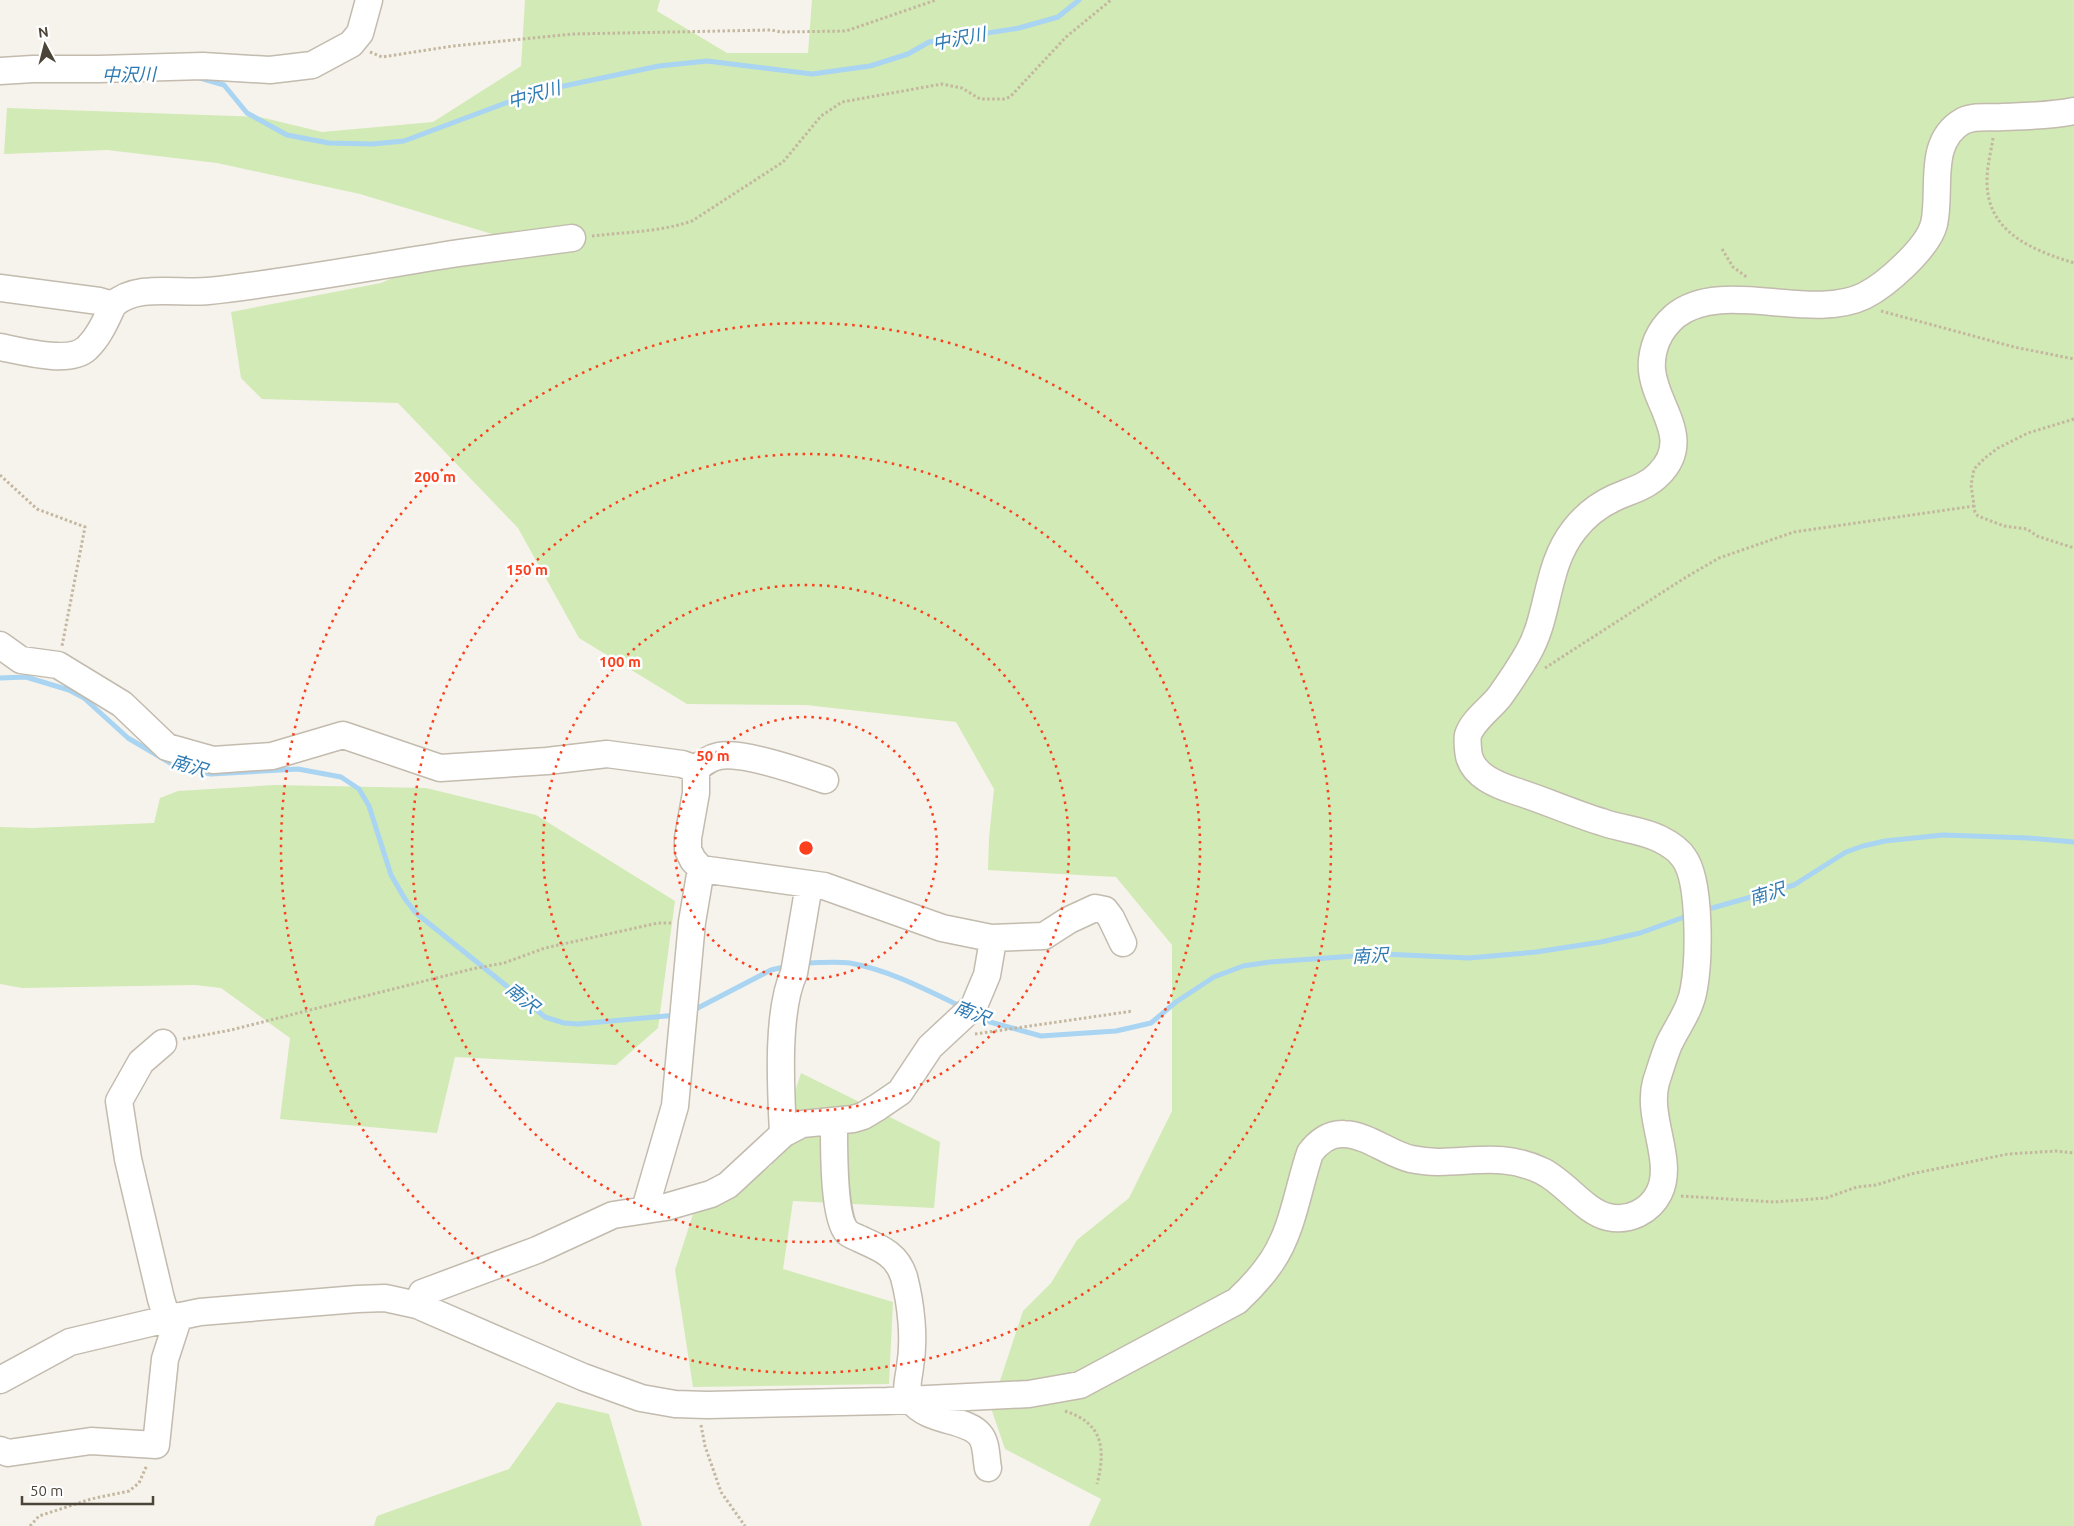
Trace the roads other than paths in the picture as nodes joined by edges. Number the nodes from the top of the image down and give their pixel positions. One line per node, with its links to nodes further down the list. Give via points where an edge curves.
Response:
1 (369, 0): 2 (street, via 360,32 351,44 312,65 270,70 203,66)
2 (0, 72)
3 (2074, 111): 22 (street, via 2051,115 1974,117 1961,122 1948,133 1938,158 1934,225 1928,239 1903,266 1862,297 1817,305 1707,302 1689,306 1664,326 1652,356 1652,371 1655,387 1674,432 1668,462 1644,485 1607,501 1578,524 1554,568 1531,649 1500,696 1468,735 1470,762 1498,786 1609,825 1637,830 1662,840 1686,859 1695,899 1695,984 1689,1006 1668,1046 1653,1094 1664,1180 1648,1209 1630,1217 1608,1217 1590,1208 1545,1172 1523,1163 1504,1159 1409,1159 1360,1138 1343,1134 1329,1137 1310,1153 1289,1226 1273,1260 1237,1301 1080,1385 1029,1394)
4 (572, 238): 6 (street, via 326,276 206,291 149,292 120,299)
5 (0, 288): 6 (street)
6 (113, 305): 7 (street, via 101,330 86,350 77,354 48,356)
7 (0, 347)
8 (0, 646): 9 (street, via 21,660 58,665 122,704 167,747 213,760 272,756 343,735 440,768 607,754 682,764)
9 (696, 770): 10 (street, via 704,761 732,756 788,767); 11 (street, via 688,850)
10 (825, 780)
11 (701, 869): 12 (street); 18 (street, via 692,922 675,1106)
12 (808, 884): 13 (street, via 824,886 942,928); 17 (street, via 794,973 785,1004)
13 (991, 938): 14 (street, via 1044,936 1095,908 1105,910); 16 (street, via 986,975 974,1006 930,1047 900,1092 863,1116)
14 (1123, 943)
15 (163, 1043): 20 (street, via 141,1062 119,1101 128,1159 161,1299)
16 (834, 1120): 17 (street, via 802,1124); 22 (street, via 842,1224 847,1233 887,1252 896,1260 903,1274 911,1327 911,1364 906,1391)
17 (782, 1134): 18 (street, via 728,1185 711,1194 666,1207)
18 (645, 1209): 19 (street, via 613,1215 537,1250 422,1293)
19 (416, 1305): 20 (street, via 385,1298 357,1299 200,1312); 22 (street, via 583,1377 642,1398 676,1404)
20 (173, 1318): 21 (street, via 70,1342); 23 (street, via 156,1445 91,1440 8,1453)
21 (0, 1380)
22 (911, 1400): 24 (street, via 924,1412 980,1435)
23 (0, 1450)
24 (988, 1468)

